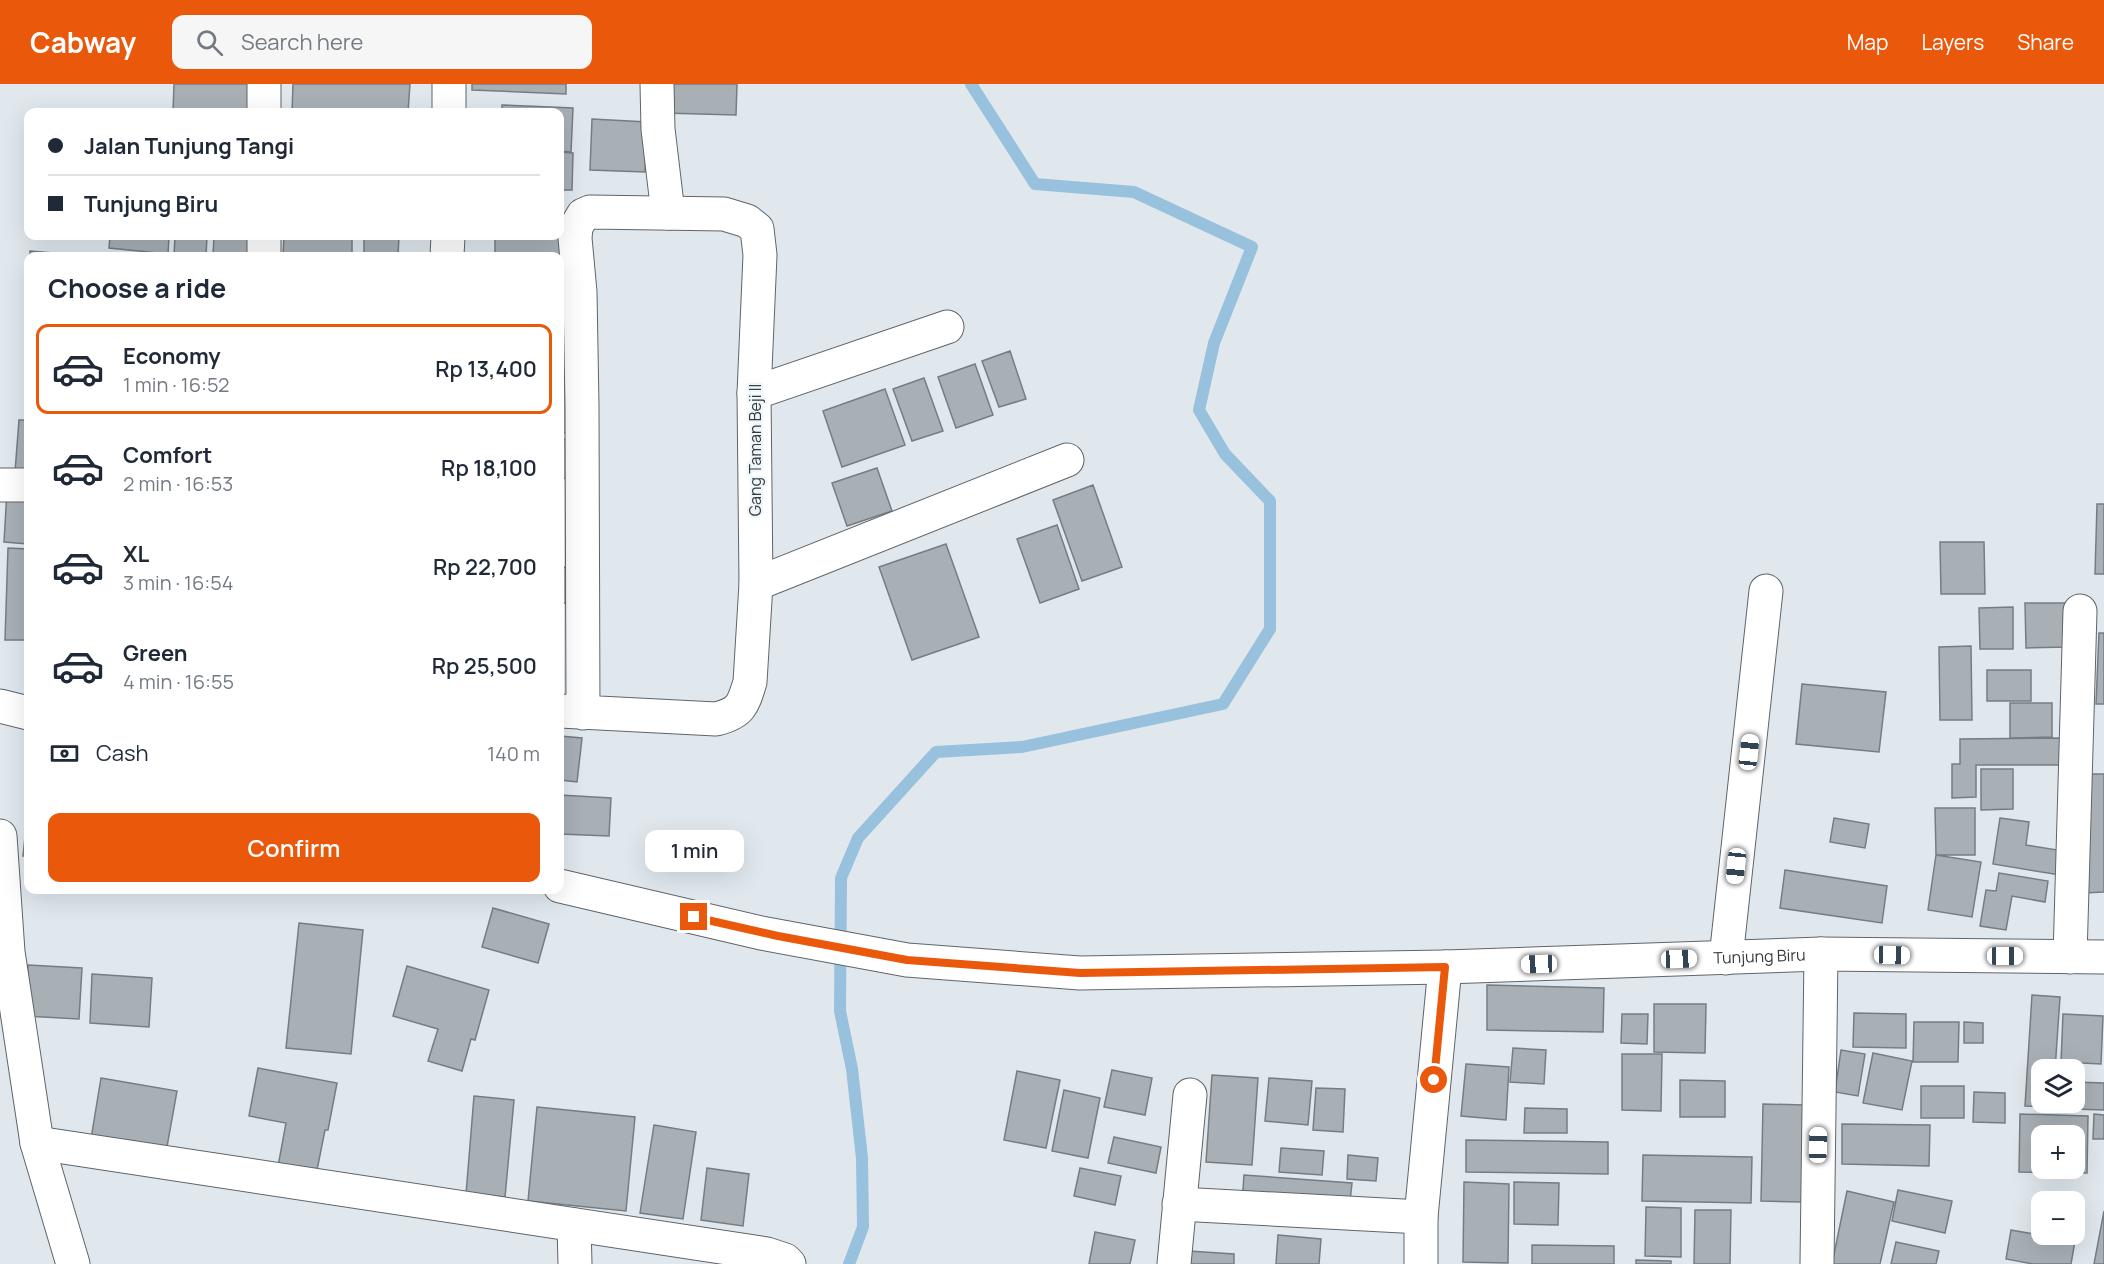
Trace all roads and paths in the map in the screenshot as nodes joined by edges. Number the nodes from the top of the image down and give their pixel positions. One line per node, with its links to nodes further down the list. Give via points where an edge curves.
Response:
1 (264, 84): 4 (street)
2 (449, 84): 5 (street)
3 (657, 84): 6 (street)
4 (264, 108)
5 (449, 108)
6 (668, 213): 8 (street, Gang Taman Beji II, via 724,214 747,221 757,229 760,255); 15 (street, via 590,212 583,215 576,227 582,406)
7 (947, 327): 8 (street)
8 (754, 393): 12 (street, Gang Taman Beji II)
9 (1067, 460): 12 (street)
10 (0, 485): 11 (street)
11 (24, 485)
12 (756, 584): 15 (street, Gang Taman Beji II, via 750,682 740,709 716,718)
13 (1766, 591): 21 (street)
14 (2080, 611): 19 (street)
15 (571, 712)
16 (0, 836): 24 (street, via 8,952)
17 (564, 887): 22 (street, Tunjung Biru, via 794,939 907,960 1080,973)
18 (1821, 954): 19 (street, Tunjung Biru); 21 (street, Tunjung Biru); 33 (street)
19 (2070, 957): 20 (street, Tunjung Biru)
20 (2104, 957)
21 (1726, 958): 22 (street, Tunjung Biru)
22 (1445, 967): 26 (street)
23 (1190, 1095): 25 (street)
24 (37, 1143): 27 (street); 28 (street)
25 (1179, 1204): 26 (street); 31 (street)
26 (1421, 1217): 32 (street)
27 (574, 1225): 29 (street); 30 (street, via 767,1254)
28 (73, 1264)
29 (575, 1264)
30 (789, 1264)
31 (1174, 1264)
32 (1421, 1264)
33 (1817, 1264)

